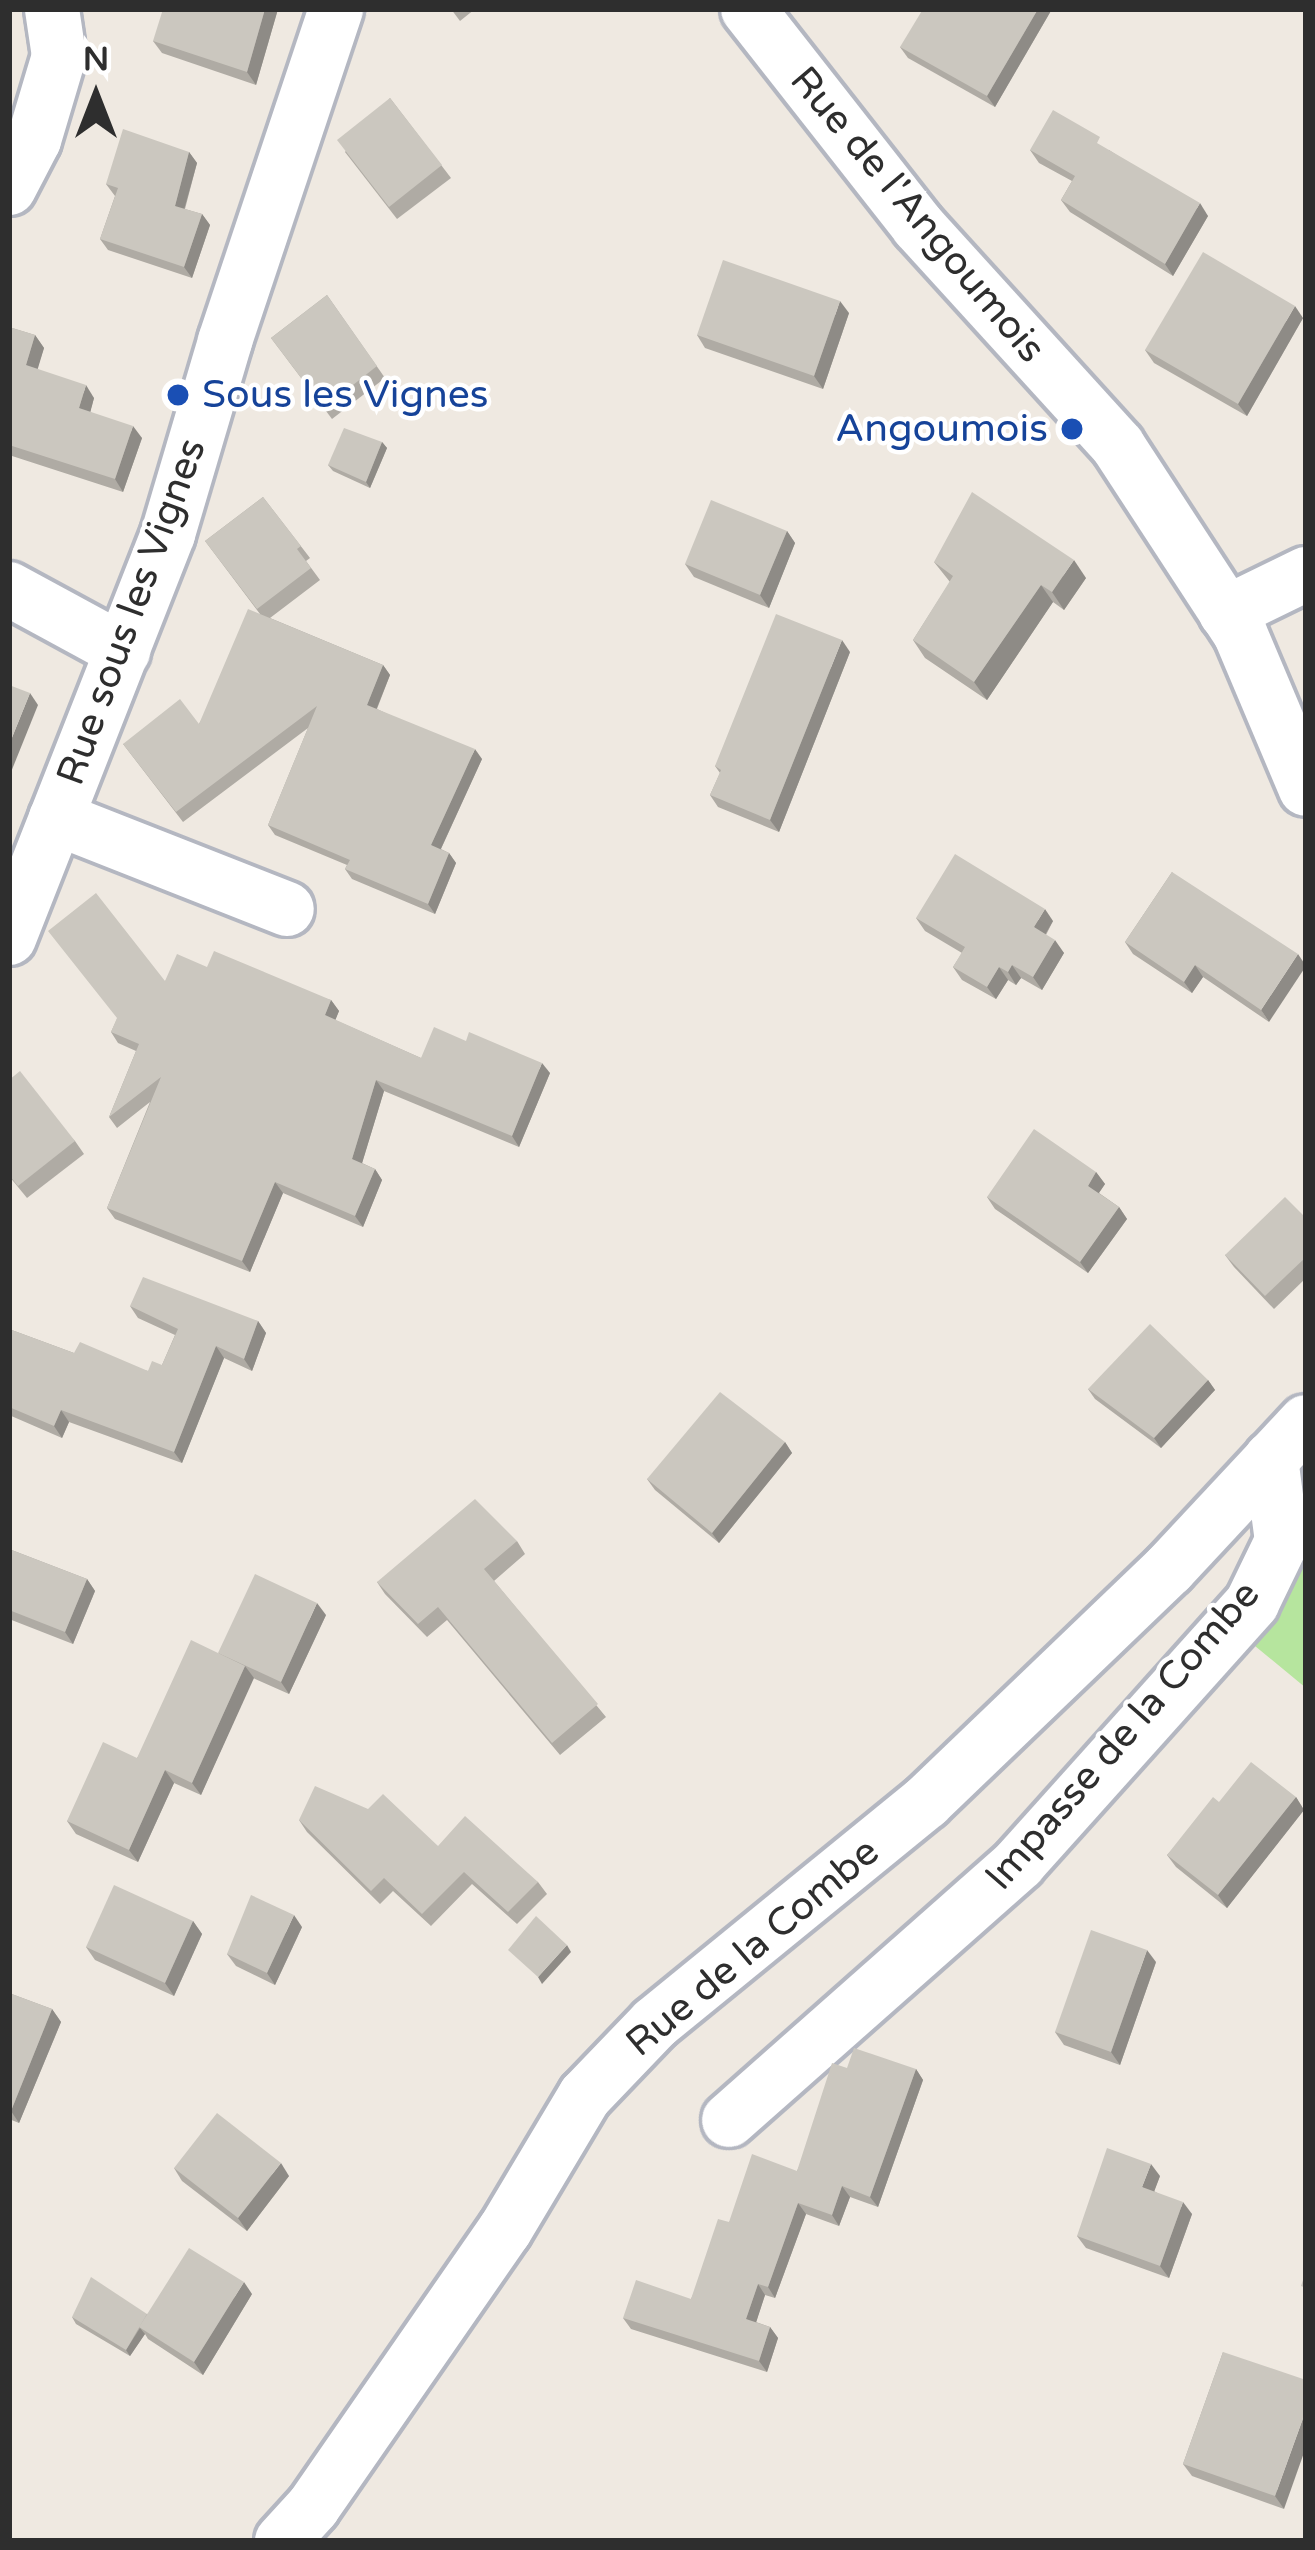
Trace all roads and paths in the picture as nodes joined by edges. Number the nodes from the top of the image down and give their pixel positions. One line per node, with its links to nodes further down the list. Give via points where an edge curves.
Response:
1 (52, 9): 4 (street, via 58,56 34,140)
2 (336, 9): 8 (street, Rue sous les Vignes)
3 (748, 9): 7 (street, Rue de l'Angoumois, via 918,226 1118,446)
4 (9, 188)
5 (1306, 574): 7 (street)
6 (9, 589): 8 (street)
7 (1226, 613): 9 (street, Rue de l'Angoumois)
8 (123, 651): 10 (street, Rue sous les Vignes)
9 (1306, 789)
10 (56, 818): 11 (street); 12 (street, Rue sous les Vignes)
11 (287, 909)
12 (9, 938)
13 (1289, 1441): 14 (street, Impasse de la Combe, via 1282,1541 1252,1603 1019,1863); 15 (street, Rue de la Combe, via 926,1802 655,2023 585,2096 505,2230)
14 (729, 2120)
15 (282, 2541)

